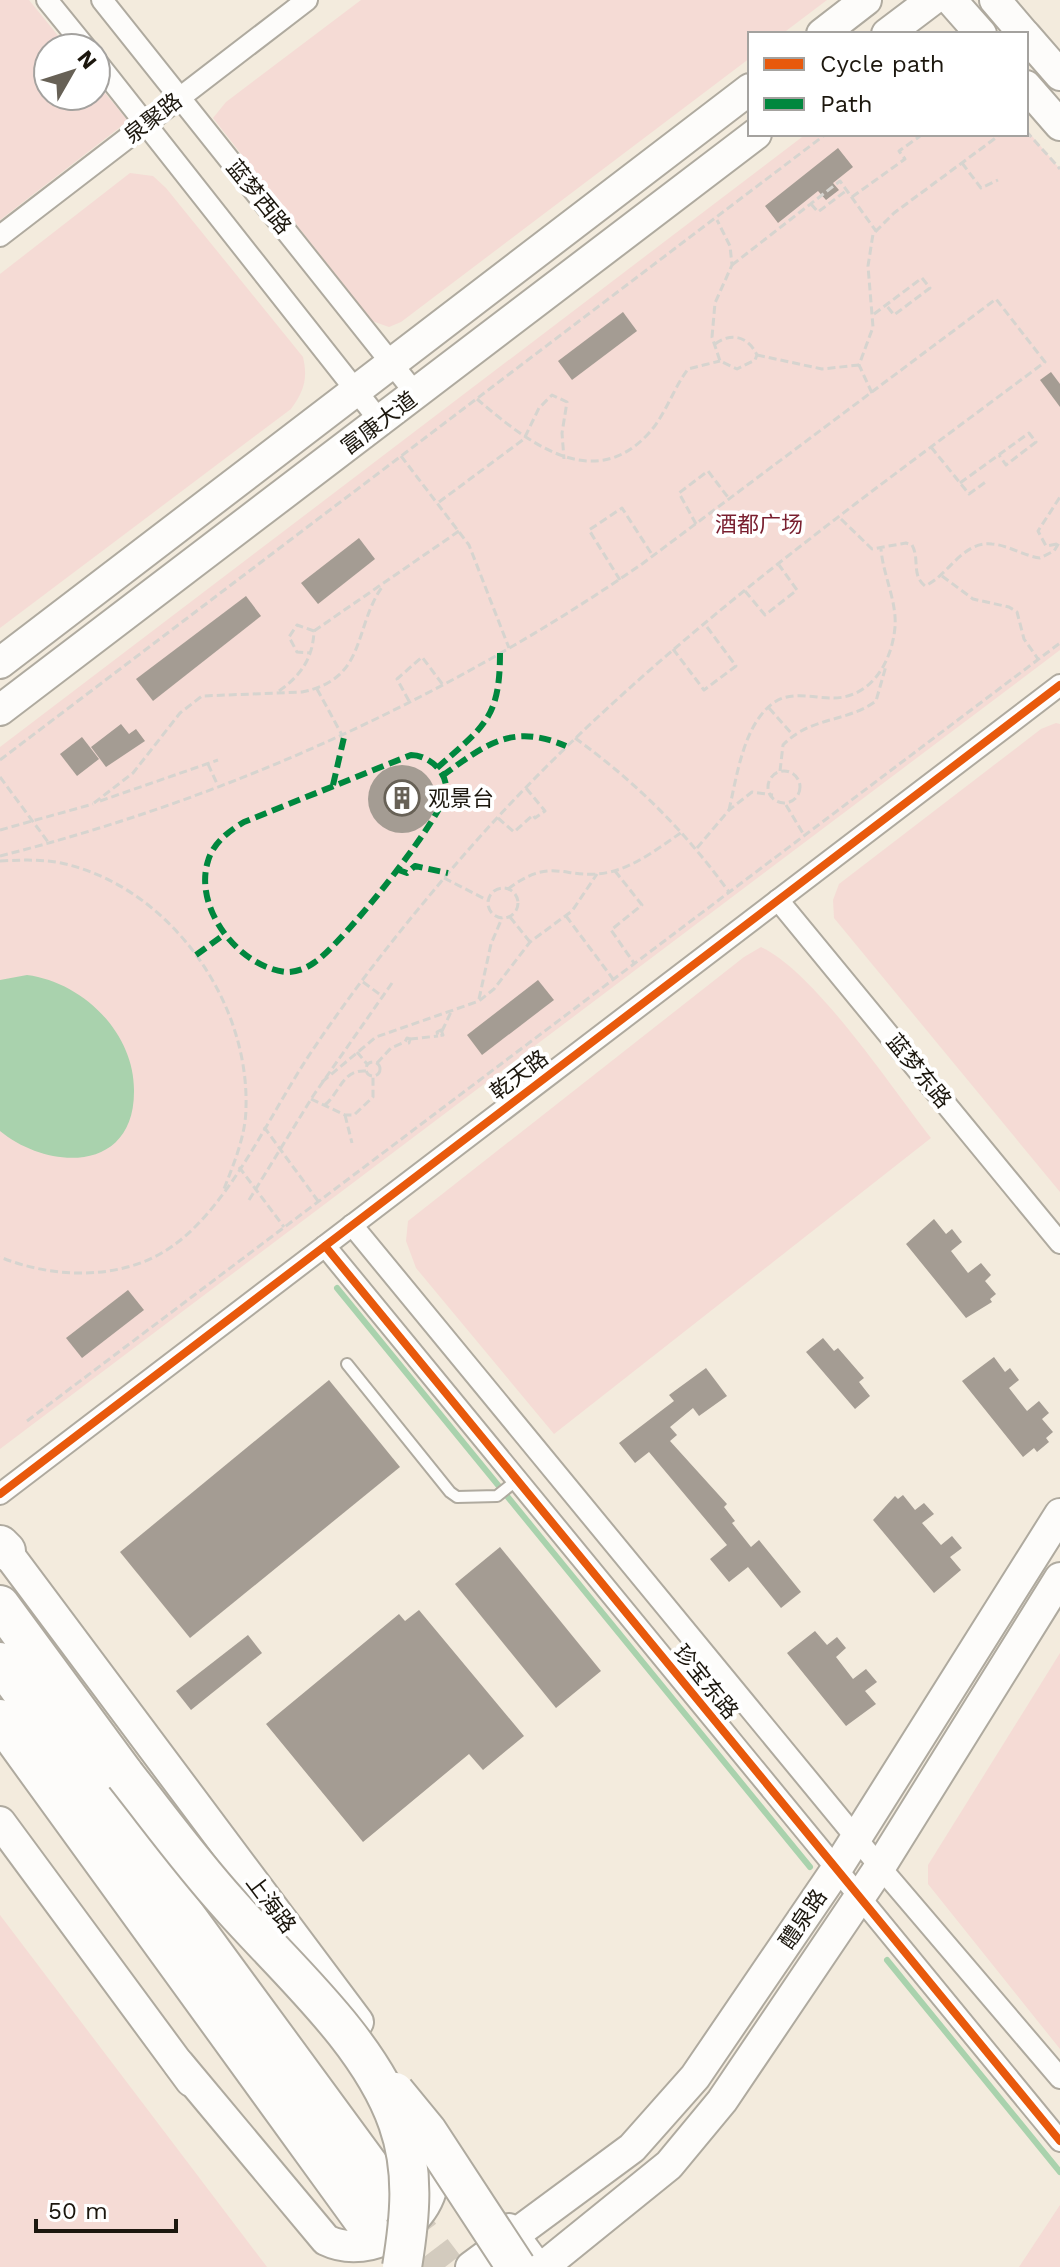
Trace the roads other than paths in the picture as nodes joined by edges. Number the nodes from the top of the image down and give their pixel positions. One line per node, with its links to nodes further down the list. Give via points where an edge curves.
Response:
1 (47, 0): 8 (street)
2 (102, 0): 18 (street, 蓝梦西路)
3 (307, 0): 18 (street, 泉聚路)
4 (866, 0): 9 (street)
5 (932, 0): 10 (street)
6 (951, 0): 11 (street)
7 (995, 0): 12 (street)
8 (73, 32)
9 (825, 32)
10 (890, 32)
11 (979, 32)
12 (1022, 32)
13 (1028, 38): 14 (street)
14 (1060, 75)
15 (112, 81): 19 (street, 蓝梦西路)
16 (1028, 88): 20 (street)
17 (748, 91): 23 (street, 富康大道)
18 (180, 98): 19 (street, 泉聚路); 23 (street, 蓝梦西路)
19 (146, 124): 22 (street, 泉聚路); 24 (street, 蓝梦西路)
20 (1060, 125)
21 (753, 136): 25 (street, 富康大道)
22 (0, 236)
23 (391, 363): 24 (street, 富康大道); 25 (street, 蓝梦西路)
24 (356, 390): 26 (street, 蓝梦西路); 27 (street, 富康大道)
25 (416, 394): 26 (street, 富康大道)
26 (380, 421): 29 (street, 富康大道)
27 (0, 663)
28 (1060, 685): 30 (street, 乾天路)
29 (0, 710)
30 (778, 900): 31 (street, 乾天路); 32 (street, 蓝梦东路)
31 (352, 1225): 33 (street, 乾天路); 44 (street, 珍宝东路)
32 (1060, 1243)
33 (325, 1246): 35 (street, 珍宝东路); 36 (street, 乾天路)
34 (347, 1364): 35 (lane, via 457,1497 497,1496)
35 (517, 1480): 46 (street, 珍宝东路)
36 (0, 1494)
37 (1060, 1514): 44 (street, 醴泉路)
38 (2, 1546): 48 (street, 上海路)
39 (1060, 1578): 45 (street, 醴泉路)
40 (0, 1605): 49 (highway, bridge, via 225,1900)
41 (0, 1662): 53 (highway)
42 (0, 1719): 54 (highway)
43 (0, 1822): 50 (street)
44 (856, 1836): 45 (street, 珍宝东路); 46 (street, 醴泉路)
45 (880, 1867): 47 (street, 醴泉路); 51 (street, 珍宝东路)
46 (836, 1870): 47 (street, 珍宝东路); 55 (street, 醴泉路, via 695,2077 632,2148)
47 (858, 1896): 52 (street, 珍宝东路); 59 (street, 醴泉路, via 722,2101 669,2165)
48 (317, 1966): 50 (street, via 432,2154 437,2171 418,2220 396,2236 349,2250 326,2240); 55 (street, 上海路)
49 (347, 2035): 55 (highway, bridge, via 427,2131); 57 (highway, bridge, via 384,2093 403,2142 411,2210)
50 (179, 2064): 56 (street)
51 (1060, 2078)
52 (1060, 2141)
53 (398, 2205)
54 (369, 2228)
55 (514, 2250): 58 (street, 醴泉路); 59 (street, 上海路)
56 (327, 2267)
57 (402, 2267)
58 (471, 2267)
59 (540, 2267)

